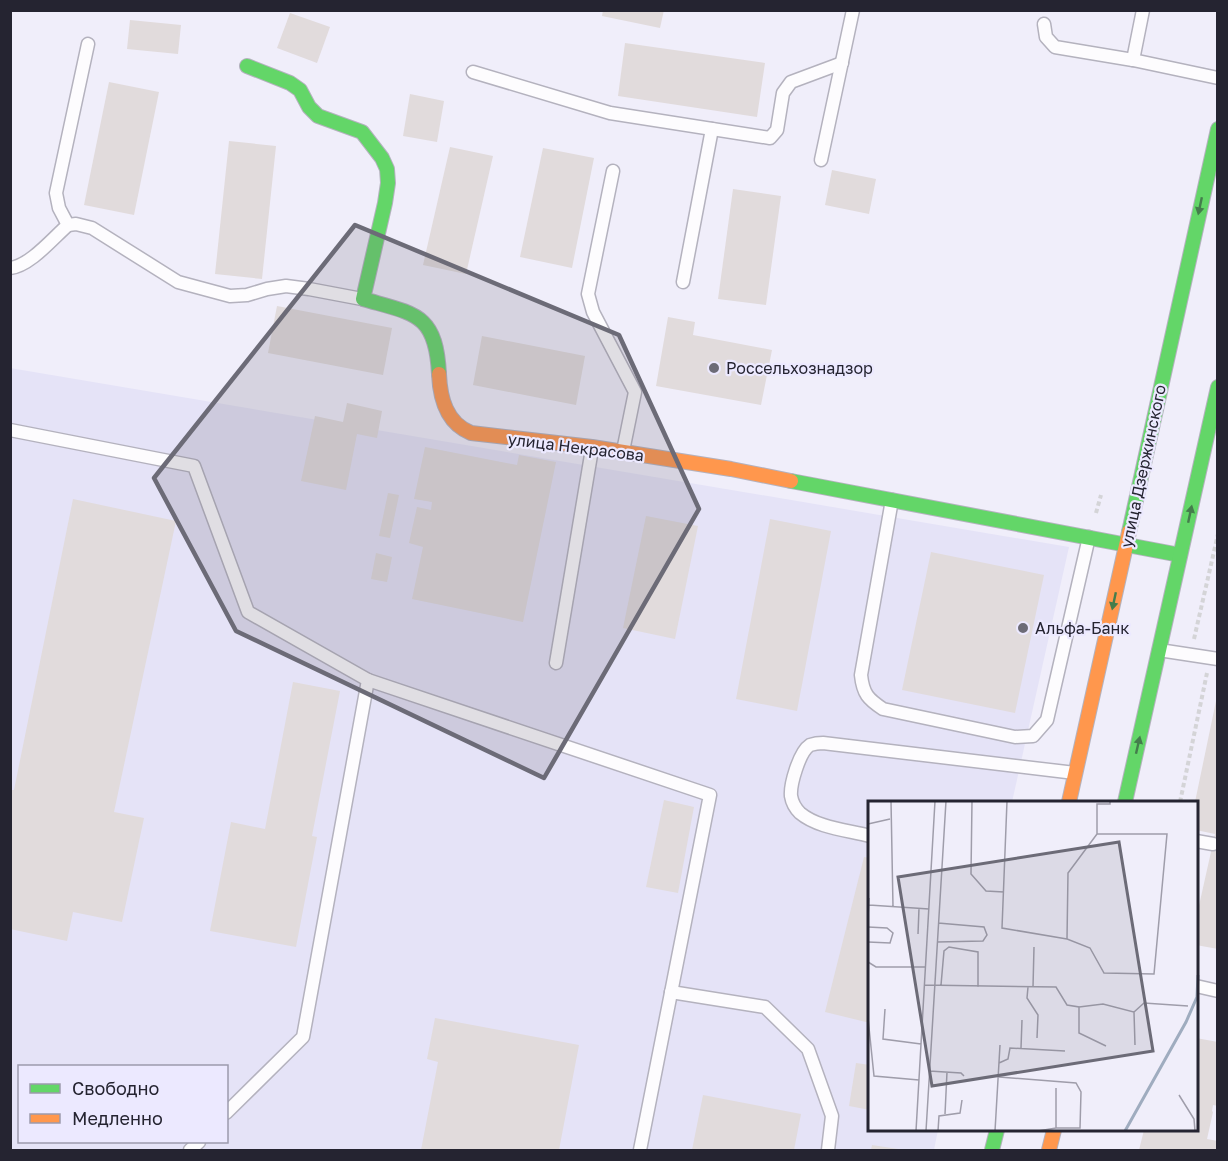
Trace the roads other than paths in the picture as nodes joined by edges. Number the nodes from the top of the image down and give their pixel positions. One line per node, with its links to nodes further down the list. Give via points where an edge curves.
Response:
1 (853, 10): 6 (lane)
2 (1143, 10): 5 (lane)
3 (1044, 24): 5 (lane, via 1046,37 1055,47)
4 (88, 44): 14 (lane, via 56,193)
5 (1133, 60): 9 (lane)
6 (842, 63): 10 (lane, via 791,82 783,93 777,130 770,138); 12 (lane)
7 (247, 66): 17 (street, via 300,90 318,116 362,132 382,158 387,169 387,193)
8 (473, 72): 10 (lane, via 610,113)
9 (1218, 78)
10 (712, 129): 16 (lane)
11 (1218, 129): 24 (street, улица Дзержинского, one-way to 24)
12 (821, 160)
13 (613, 171): 21 (lane, via 588,294 593,312 635,392)
14 (68, 225): 15 (lane, via 25,263); 17 (lane, via 92,228 178,282 230,296 286,286)
15 (10, 268)
16 (683, 282)
17 (363, 299): 20 (street, улица Некрасова, via 416,316 427,324 438,351 444,406 466,430)
18 (1218, 387): 25 (street, one-way to 18)
19 (10, 430): 29 (lane, via 194,466 248,612)
20 (592, 447): 21 (street, улица Некрасова); 28 (lane)
21 (623, 452): 22 (street, улица Некрасова)
22 (892, 499): 23 (street, улица Некрасова); 23 (lane, via 861,675 868,699 883,709 1016,737 1033,736 1047,720)
23 (1089, 536): 24 (street, улица Некрасова)
24 (1127, 543): 25 (street, улица Некрасова); 30 (street, улица Дзержинского, one-way to 30)
25 (1180, 555): 26 (street)
26 (1159, 650): 27 (lane); 32 (street, one-way to 26)
27 (1214, 658)
28 (556, 663)
29 (368, 680): 38 (lane, via 710,795); 39 (lane, via 303,1037)
30 (1076, 773): 31 (street, улица Дзержинского); 33 (lane, via 823,743 810,745 796,767 791,796 797,811 823,825)
31 (1069, 801)
32 (1125, 801)
33 (868, 836)
34 (1198, 841): 35 (lane)
35 (1213, 844)
36 (1198, 986): 37 (lane)
37 (1218, 991)
38 (671, 992): 42 (lane); 43 (lane, via 765,1007 808,1049 832,1116)
39 (228, 1111)
40 (997, 1131): 44 (street)
41 (1054, 1131): 45 (street)
42 (640, 1150)
43 (828, 1150)
44 (992, 1150)
45 (1049, 1150)

